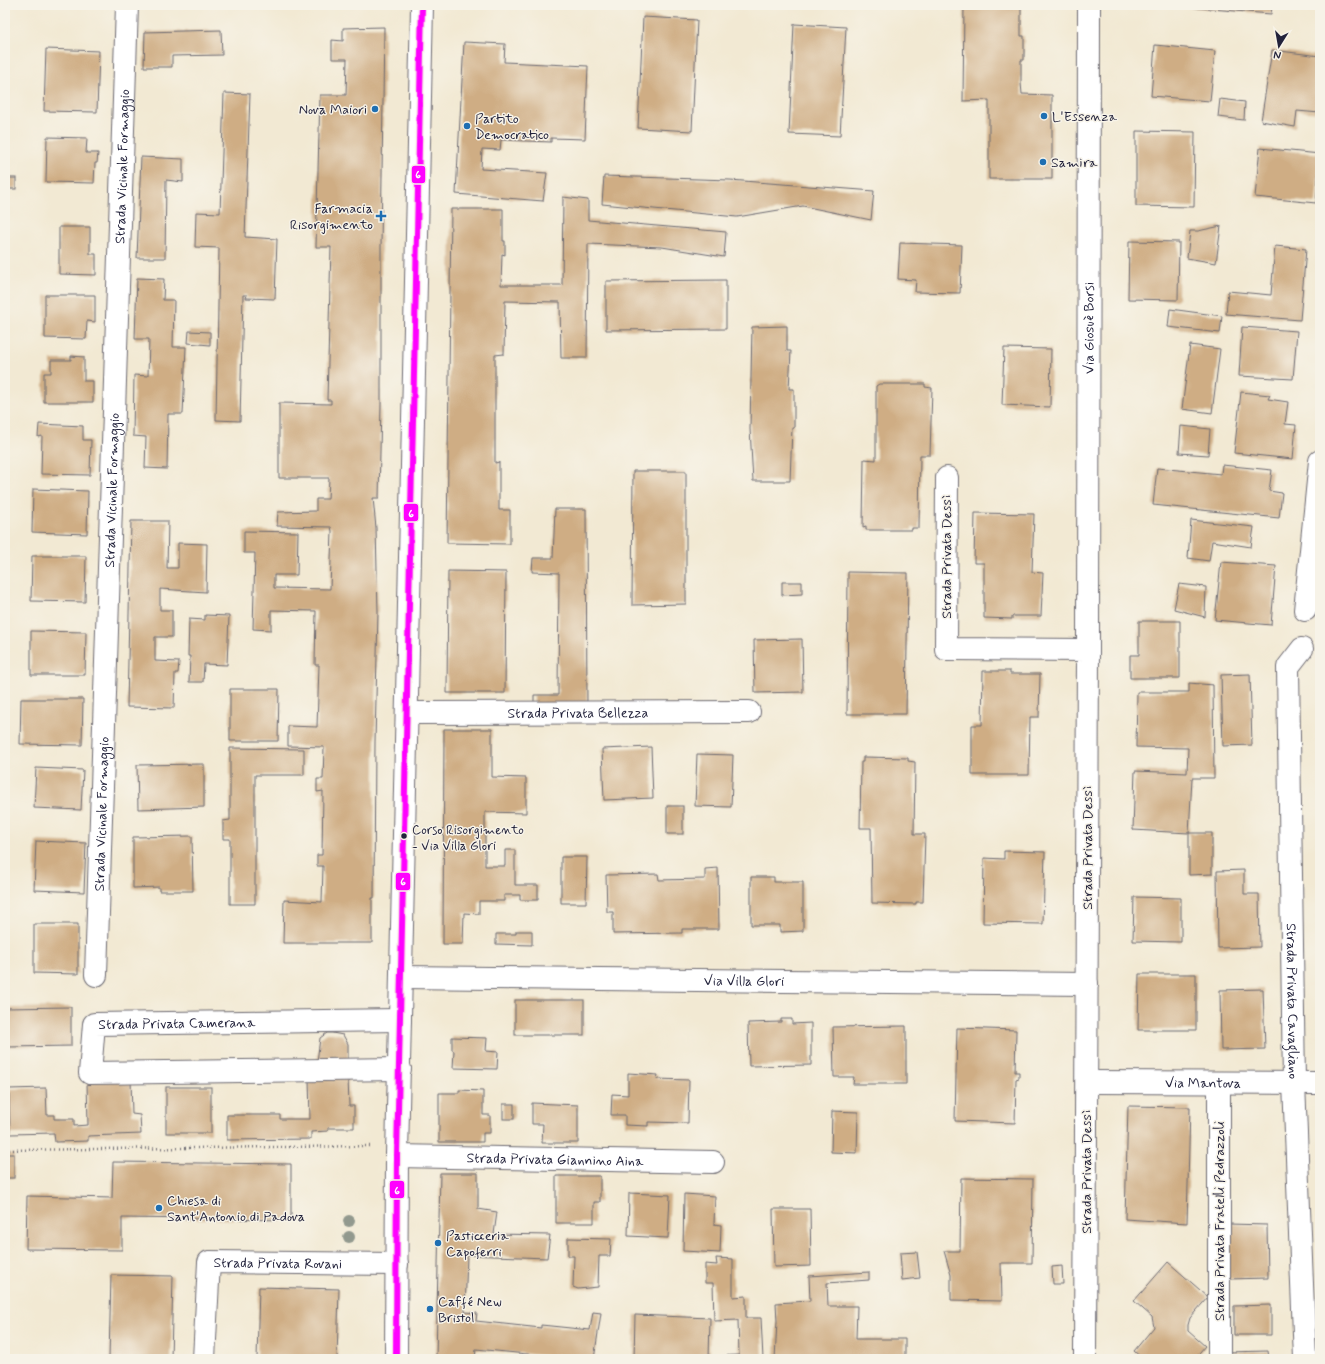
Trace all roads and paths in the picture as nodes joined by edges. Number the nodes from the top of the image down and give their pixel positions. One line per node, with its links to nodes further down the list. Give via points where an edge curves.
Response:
1 (127, 5): 11 (street, Strada Vicinale Formaggio)
2 (422, 5): 10 (street)
3 (1089, 5): 7 (street, Via Giosuè Borsi)
4 (1320, 461): 6 (street)
5 (947, 478): 7 (street, Strada Privata Dessì, via 946,649)
6 (1305, 610)
7 (1088, 650): 13 (street, Strada Privata Dessì)
8 (1302, 650): 18 (street, Strada Privata Cavagliano, via 1288,667)
9 (749, 712): 10 (street, Strada Privata Bellezza)
10 (407, 713): 12 (street)
11 (96, 975)
12 (401, 977): 13 (street, Via Villa Glori); 14 (street)
13 (1087, 984): 16 (street, Strada Privata Dessì)
14 (400, 1020): 15 (street); 15 (street, Strada Privata Camerana, via 94,1024 90,1073)
15 (400, 1069): 22 (street)
16 (1087, 1082): 17 (street, Via Mantova); 27 (street, Strada Privata Dessì)
17 (1219, 1083): 18 (street, Via Mantova); 28 (street, Strada Privata Fratelli Pedrazzoli)
18 (1294, 1083): 19 (street, Via Mantova); 29 (street, Strada Privata Cavagliano)
19 (1320, 1083)
20 (372, 1146): 21 (path)
21 (5, 1150)
22 (398, 1156): 23 (street, Strada Privata Giannino Aina); 24 (street)
23 (713, 1162)
24 (396, 1264): 25 (street, Strada Privata Rovani, via 209,1262); 26 (street)
25 (204, 1359)
26 (396, 1359)
27 (1086, 1359)
28 (1218, 1359)
29 (1305, 1359)

